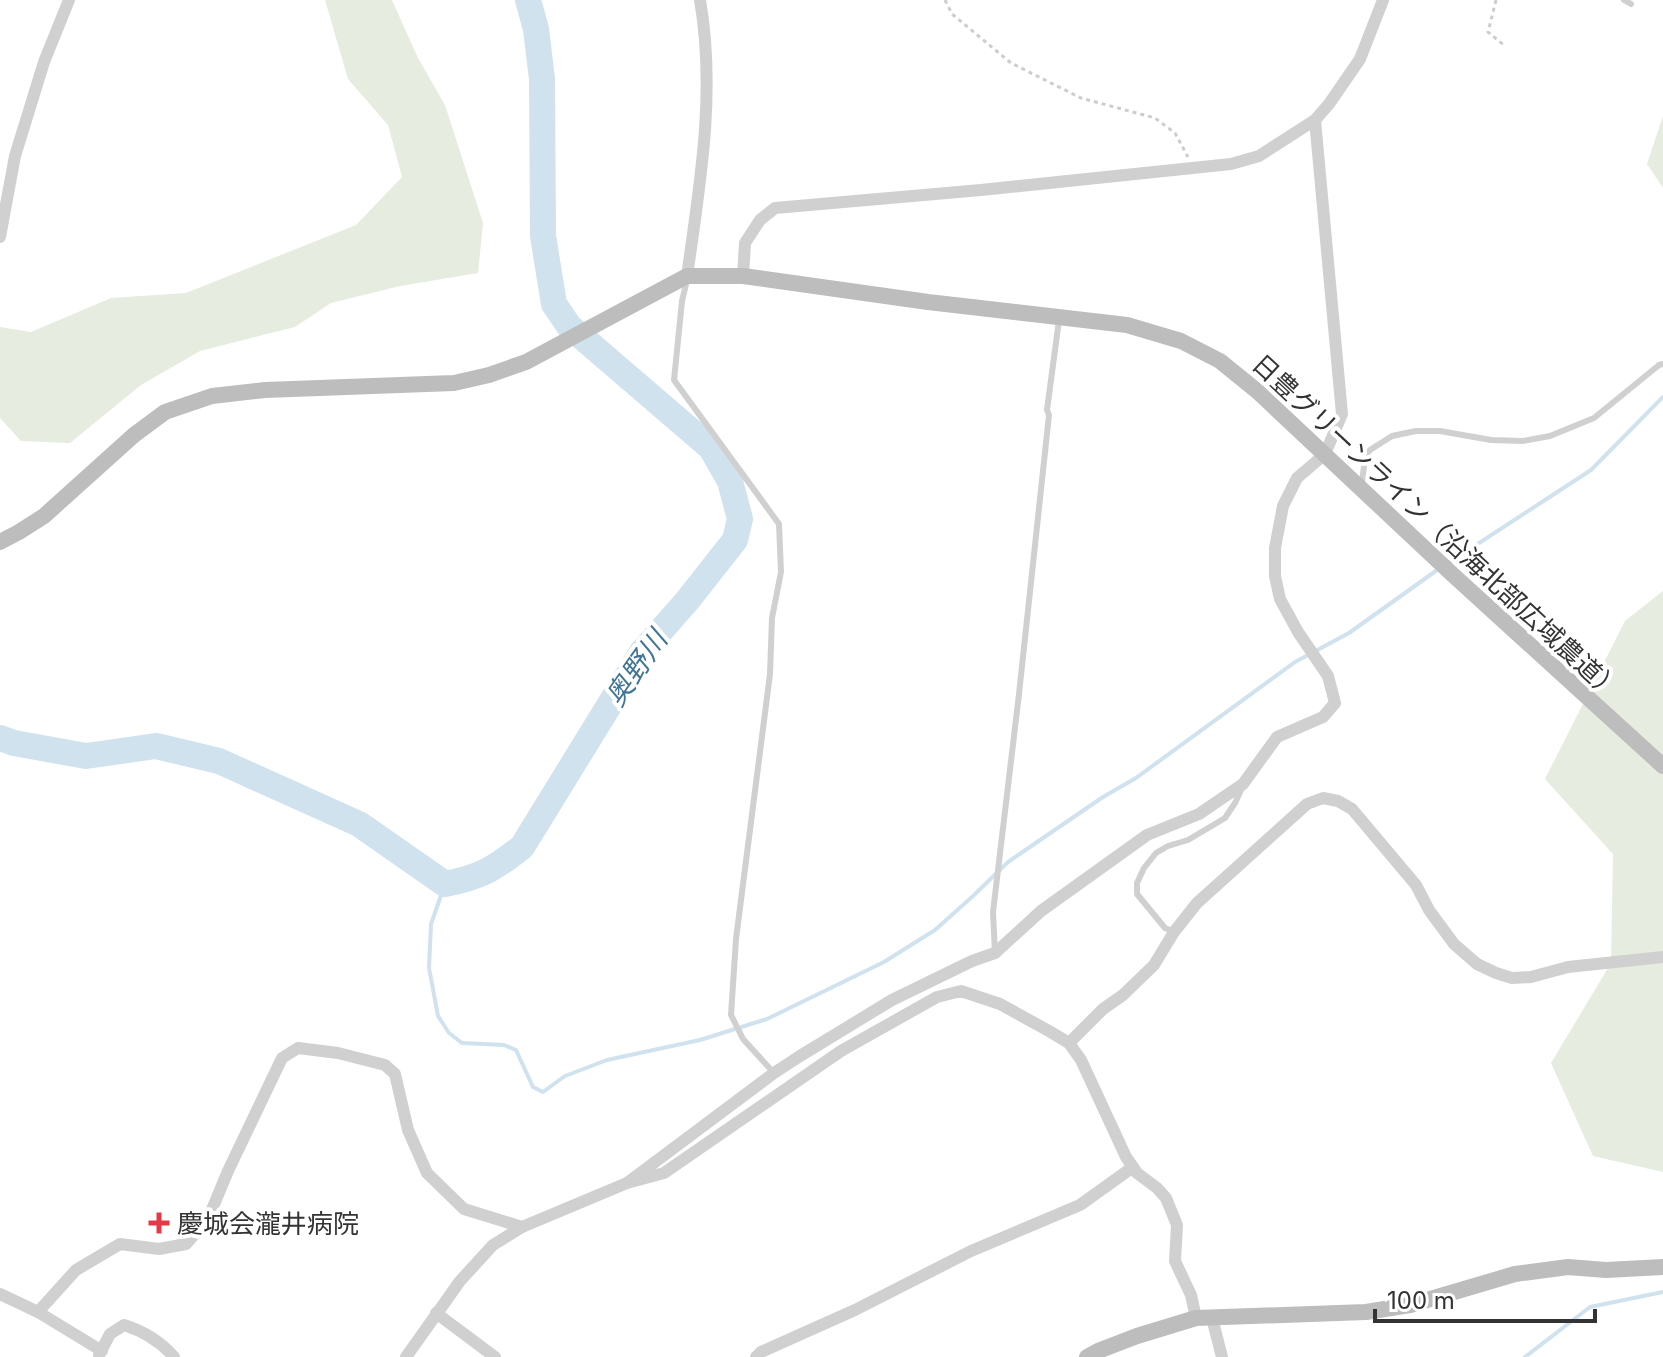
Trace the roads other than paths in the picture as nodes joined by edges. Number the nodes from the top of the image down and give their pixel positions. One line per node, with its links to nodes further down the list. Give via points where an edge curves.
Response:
1 (69, 0): 7 (street, via 15,156)
2 (700, 0): 8 (street, via 708,106)
3 (1383, 0): 6 (street, via 1360,59)
4 (1624, 0): 5 (lane)
5 (1631, 4)
6 (1315, 120): 9 (street, via 1259,156 1231,164 775,208 745,243); 12 (street, via 1342,414)
7 (0, 237)
8 (687, 276): 9 (street, 日豊グリーンライン（沿海北部広域農道）); 14 (street, 日豊グリーンライン（沿海北部広域農道）, via 526,362 489,375 454,383 212,396 165,412 44,516); 21 (lane, via 674,380 779,524 781,572 731,1015 743,1039)
9 (743, 276): 10 (street, 日豊グリーンライン（沿海北部広域農道）)
10 (1059, 316): 12 (street, 日豊グリーンライン（沿海北部広域農道）, via 1127,325 1181,341 1220,361); 18 (lane, via 993,912)
11 (1663, 364): 13 (lane, via 1594,418 1550,436 1523,441 1440,431 1392,436 1365,457)
12 (1325, 454): 13 (street, 日豊グリーンライン（沿海北部広域農道）); 16 (street, via 1297,478 1283,506 1275,576 1280,599 1328,676 1335,703 1323,717 1277,737)
13 (1361, 488): 15 (street, 日豊グリーンライン（沿海北部広域農道）)
14 (0, 542)
15 (1663, 766)
16 (1243, 784): 17 (lane, via 1225,818 1156,853 1137,883 1137,894); 18 (street, via 1199,814 1147,835 1041,911)
17 (1174, 932): 19 (street, via 1197,903 1307,804 1323,798 1352,809 1416,885 1454,944 1496,973 1531,977 1568,967); 20 (street, via 1154,965)
18 (995, 953): 21 (street, via 892,1000)
19 (1663, 957)
20 (1069, 1043): 22 (street); 23 (street, via 978,996 961,991 937,997 841,1051 664,1173)
21 (774, 1073): 23 (street)
22 (1133, 1167): 29 (street, via 1166,1198 1177,1225 1175,1261); 34 (street, via 1080,1205 971,1251)
23 (627, 1183): 24 (street)
24 (522, 1227): 27 (street, via 464,1209 427,1173 408,1130 395,1074 385,1065 298,1048 282,1058 208,1219 186,1244 159,1249 120,1244 76,1270); 28 (street, via 493,1245)
25 (1663, 1267): 29 (street, via 1568,1267 1515,1274 1410,1305 1366,1312)
26 (0, 1294): 27 (street)
27 (38, 1312): 30 (street)
28 (436, 1313): 32 (street); 33 (street)
29 (1204, 1318): 35 (street, via 1137,1336); 36 (street)
30 (100, 1354): 31 (street, via 110,1334 124,1325 165,1346)
31 (174, 1357)
32 (406, 1357)
33 (495, 1357)
34 (756, 1357)
35 (1087, 1357)
36 (1222, 1357)

